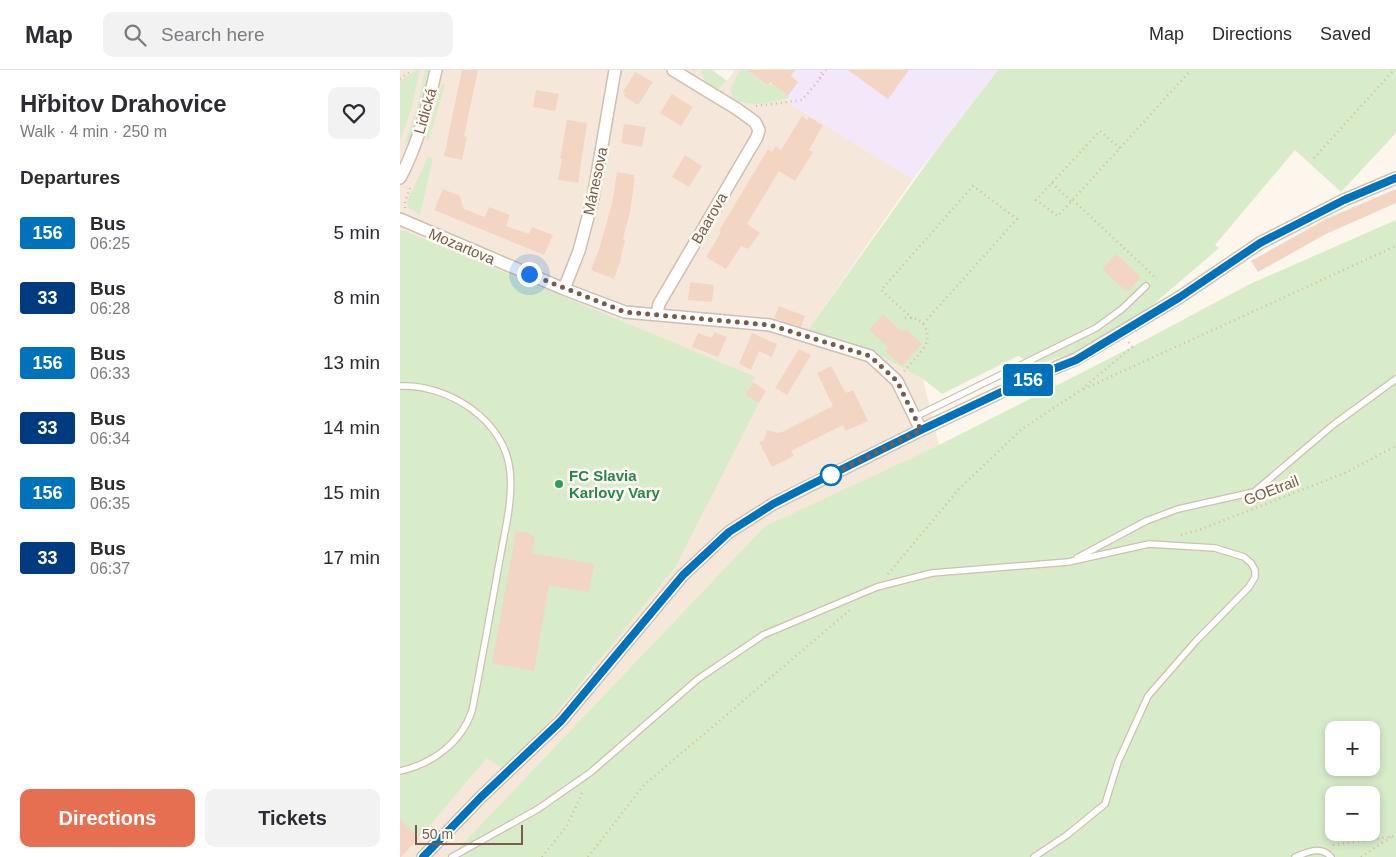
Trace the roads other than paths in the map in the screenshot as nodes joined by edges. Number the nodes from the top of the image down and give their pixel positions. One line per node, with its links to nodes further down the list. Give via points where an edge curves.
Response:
1 (436, 70): 4 (street, Lidická, via 430,101)
2 (616, 70): 8 (street, Mánesova, via 593,198 579,251)
3 (673, 70): 9 (street, Baarova, via 738,109 755,122 759,130 659,304)
4 (400, 178)
5 (1396, 178): 13 (street, via 1344,200 1260,243 1180,297 1076,360)
6 (403, 215): 8 (street, Mozartova)
7 (1146, 286): 12 (lane, via 1096,328)
8 (564, 289): 9 (street, Mozartova, via 625,312)
9 (657, 314): 12 (street, Mozartova, via 770,325 870,356 897,381)
10 (1396, 379): 14 (lane, via 1333,425 1254,492 1178,509 1146,521)
11 (400, 386): 15 (lane, via 439,392 480,416 500,439 510,471 509,507 469,720 445,750 420,765)
12 (915, 416): 13 (street, Mozartova)
13 (921, 430): 16 (street, via 773,504 729,532 683,575 561,721)
14 (1068, 562): 17 (lane, via 932,574 877,588 763,635 698,679 591,772 538,809); 18 (lane, via 1149,544 1191,546 1215,548 1244,557 1255,570 1255,577 1148,696 1118,762 1105,804)
15 (400, 771)
16 (423, 857)
17 (452, 857)
18 (1034, 857)
19 (1295, 857): 20 (lane, via 1313,850 1325,851)
20 (1331, 857)

